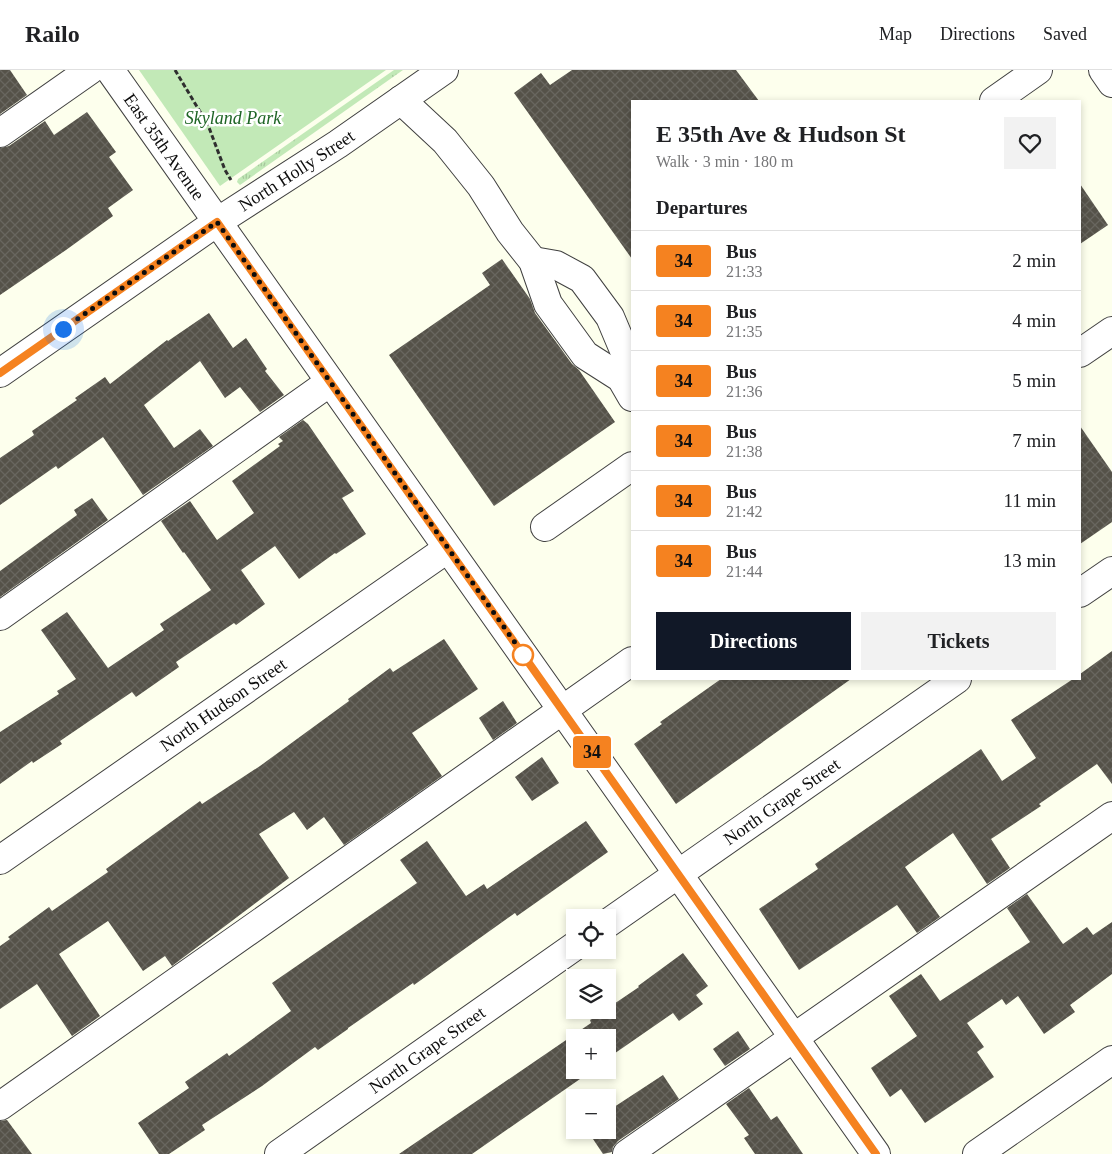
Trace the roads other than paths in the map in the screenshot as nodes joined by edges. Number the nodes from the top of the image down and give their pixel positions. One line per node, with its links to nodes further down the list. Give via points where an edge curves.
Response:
1 (90, 70): 9 (street)
2 (110, 70): 10 (street, East 35th Avenue)
3 (444, 70): 7 (street, North Holly Street)
4 (1038, 70): 8 (street)
5 (1103, 70): 6 (street)
6 (1112, 83)
7 (401, 100): 10 (street, North Holly Street); 11 (street, via 445,141)
8 (995, 100)
9 (0, 133)
10 (217, 222): 14 (street, North Holly Street); 15 (street, East 35th Avenue)
11 (533, 261): 16 (street, via 548,304 585,355); 16 (street, via 556,265 582,278 610,317 626,355)
12 (1112, 330): 13 (street)
13 (1081, 352)
14 (0, 373)
15 (330, 382): 19 (street, East 35th Avenue); 22 (street)
16 (627, 387)
17 (631, 467): 18 (street)
18 (545, 527)
19 (447, 549): 25 (street, East 35th Avenue); 27 (street, North Hudson Street)
20 (1112, 570): 21 (street)
21 (1081, 592)
22 (0, 616)
23 (631, 662): 25 (street)
24 (956, 680): 28 (street, North Grape Street)
25 (562, 710): 28 (street, East 35th Avenue); 33 (street)
26 (1112, 816): 31 (street)
27 (0, 860)
28 (678, 873): 29 (street, North Grape Street); 31 (street, East 35th Avenue)
29 (616, 917)
30 (566, 952): 34 (street, North Grape Street)
31 (794, 1037): 35 (street); 36 (street, East 35th Avenue)
32 (1112, 1060): 37 (street)
33 (0, 1106)
34 (279, 1154)
35 (626, 1154)
36 (876, 1154)
37 (977, 1154)

